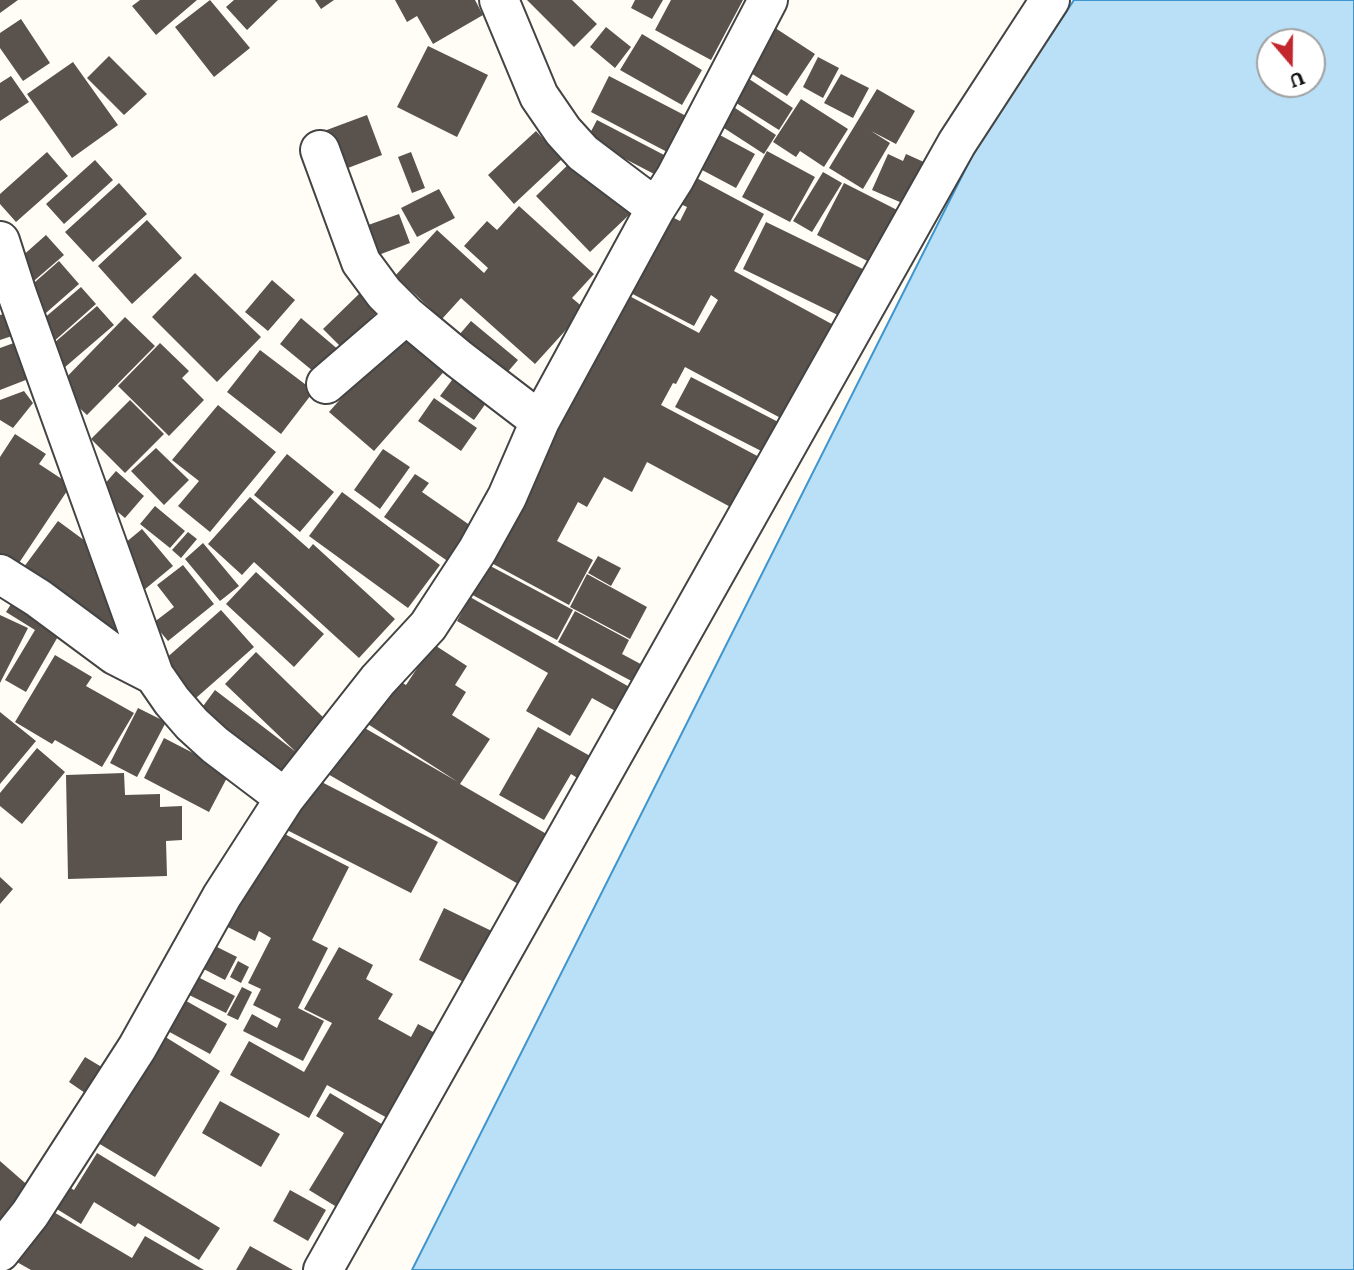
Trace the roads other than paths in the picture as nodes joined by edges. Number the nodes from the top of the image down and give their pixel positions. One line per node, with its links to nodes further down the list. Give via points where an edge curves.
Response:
1 (499, 0): 5 (street, via 539,96 563,131 583,153)
2 (768, 0): 5 (street)
3 (1050, 0): 14 (street, via 957,143)
4 (320, 150): 7 (street, via 361,262)
5 (656, 208): 9 (street)
6 (0, 242): 11 (street)
7 (406, 315): 8 (street); 9 (street)
8 (326, 384)
9 (540, 421): 12 (street, via 483,540 428,626 378,680)
10 (0, 574): 11 (street, via 115,655)
11 (154, 675): 12 (street, via 192,724)
12 (285, 798): 13 (street, via 222,896 138,1048 30,1214)
13 (0, 1252)
14 (323, 1270)

